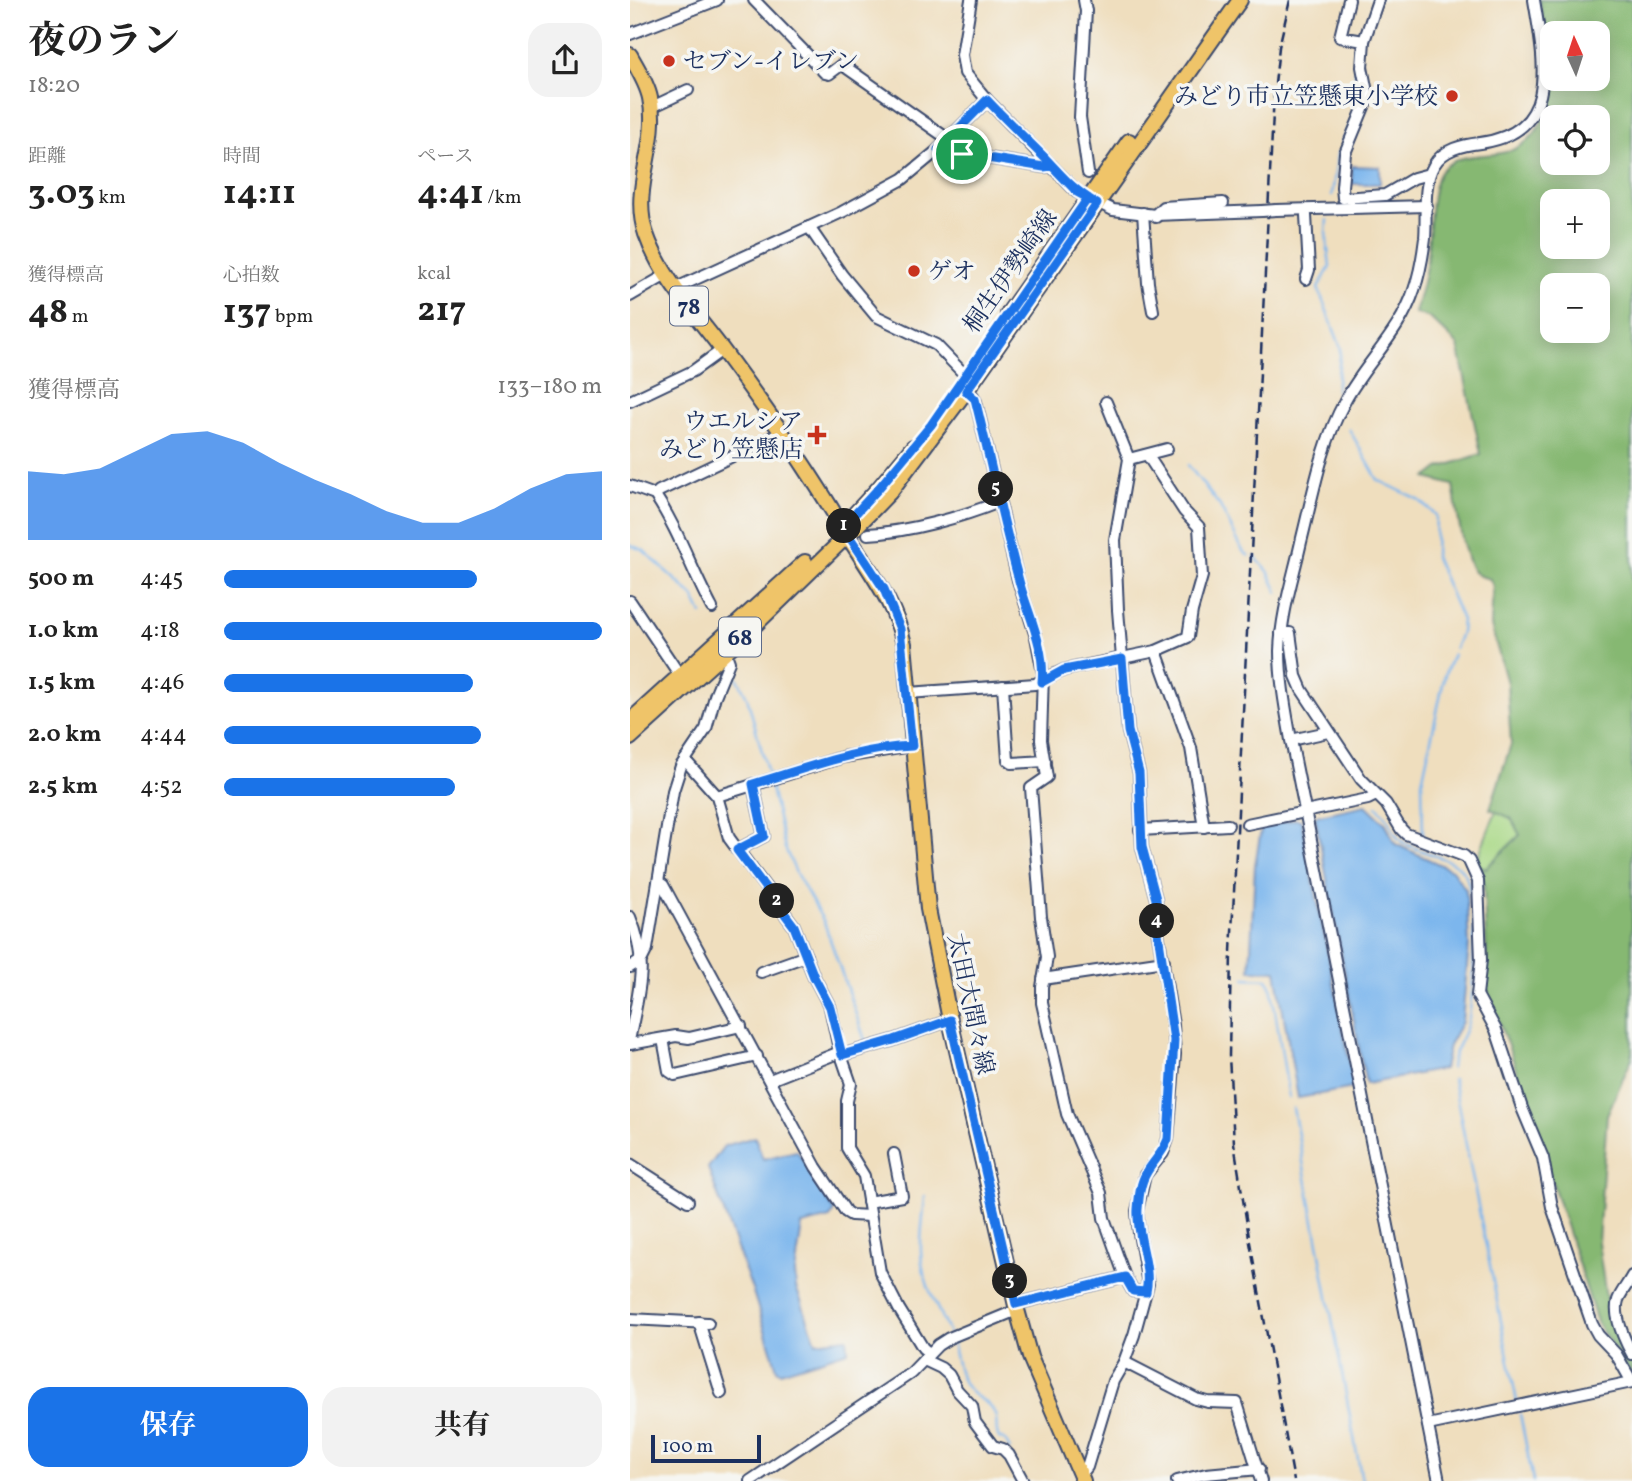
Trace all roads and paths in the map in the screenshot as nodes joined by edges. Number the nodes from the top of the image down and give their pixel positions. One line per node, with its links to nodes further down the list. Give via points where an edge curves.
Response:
1 (717, 0): 10 (street)
2 (754, 0): 16 (street, via 825,73 844,66)
3 (971, 0): 14 (street, via 962,66)
4 (1084, 0): 19 (street, via 1080,117)
5 (1229, 0): 21 (main road, 桐生伊勢崎線 / 68)
6 (1240, 0): 21 (main road, 桐生伊勢崎線 / 68)
7 (1349, 0): 11 (street, via 1340,37)
8 (1378, 0): 11 (street)
9 (1534, 0): 20 (street, via 1542,73 1533,116 1512,135 1447,152)
10 (630, 34)
11 (1364, 41): 20 (street, via 1362,67 1369,93 1345,153 1343,198 1385,195)
12 (630, 55): 15 (main road, 太田大間々線 / 78)
13 (688, 90): 15 (street)
14 (987, 100): 16 (street); 18 (street)
15 (652, 107): 29 (main road, 太田大間々線 / 78, via 640,205 646,235)
16 (948, 139): 17 (street)
17 (938, 150): 18 (street); 28 (street, via 903,179)
18 (1052, 166): 21 (street, via 1077,192)
19 (1088, 173)
20 (1429, 174): 23 (street)
21 (1093, 201): 26 (street, via 1113,210); 35 (main road, 桐生伊勢崎線 / 68); 36 (main road, 桐生伊勢崎線 / 68)
22 (1223, 203): 26 (street, via 1163,207)
23 (1427, 206): 24 (street); 50 (street, via 1423,254 1410,302 1332,427)
24 (1380, 207): 25 (street); 27 (street, via 1373,214)
25 (1277, 212): 26 (street, bridge); 27 (street, via 1279,217)
26 (1149, 214): 33 (street, via 1148,283)
27 (1306, 215): 30 (street)
28 (809, 227): 31 (street); 35 (street, via 876,316 936,345)
29 (666, 275): 31 (main road, 太田大間々線 / 78); 32 (street)
30 (1306, 279)
31 (676, 288): 34 (main road, 太田大間々線 / 78)
32 (630, 296)
33 (1153, 311)
34 (722, 350): 37 (street, via 692,371); 39 (main road, 太田大間々線 / 78)
35 (966, 376): 46 (main road, 桐生伊勢崎線 / 68)
36 (966, 391): 45 (street, via 975,399); 46 (main road, 桐生伊勢崎線 / 68, via 889,493 859,524)
37 (630, 401)
38 (1106, 402): 42 (street)
39 (781, 433): 44 (street); 46 (main road, 太田大間々線 / 78)
40 (1167, 449): 41 (street)
41 (1148, 456): 42 (street); 52 (street, via 1199,527 1203,570 1188,637)
42 (1129, 459): 53 (street, via 1115,540)
43 (630, 486): 44 (street)
44 (655, 495): 49 (street)
45 (999, 502): 47 (street, via 916,526); 55 (street, via 1036,637)
46 (845, 530): 51 (main road, 桐生伊勢崎線 / 68); 54 (main road, 桐生伊勢崎線 / 68); 57 (main road, 太田大間々線 / 78, via 884,589 895,615 904,644)
47 (868, 534)
48 (630, 601): 54 (street)
49 (712, 608)
50 (1282, 633): 59 (street, via 1290,633 1298,684); 61 (street, via 1280,671)
51 (725, 651): 60 (main road, 桐生伊勢崎線 / 68); 63 (street, via 729,662 709,721)
52 (1156, 651): 53 (street); 71 (street, via 1191,748)
53 (1122, 659): 55 (street, via 1064,670); 72 (street, via 1128,731 1139,773)
54 (680, 674): 58 (main road, 桐生伊勢崎線 / 68)
55 (1042, 682): 56 (street); 64 (street)
56 (1003, 686): 57 (street); 64 (street, via 1008,760 1012,764)
57 (908, 693): 62 (main road, 太田大間々線 / 78)
58 (630, 721)
59 (1328, 732): 61 (street); 66 (street)
60 (630, 738)
61 (1291, 740): 68 (street)
62 (912, 746): 65 (street, via 868,751); 82 (main road, 太田大間々線 / 78, via 928,909)
63 (685, 760): 67 (street); 74 (street, via 673,791)
64 (1045, 761): 81 (street, via 1047,777 1031,788 1047,957)
65 (753, 784): 67 (street); 73 (street, via 764,836)
66 (1376, 795): 68 (street); 103 (street, via 1404,833 1464,856 1477,877 1481,960 1477,995 1496,1030 1543,1158 1552,1207 1592,1324)
67 (718, 796): 73 (street, via 727,835)
68 (1305, 812): 69 (street); 105 (street)
69 (1247, 824)
70 (1228, 825): 71 (street)
71 (1204, 827): 72 (street)
72 (1140, 830): 78 (street)
73 (737, 850): 76 (street, via 788,915)
74 (658, 882): 77 (street, via 648,949); 83 (street)
75 (630, 917): 77 (street)
76 (806, 956): 80 (street); 87 (street, via 830,1007)
77 (642, 960): 79 (street); 84 (street)
78 (1164, 961): 81 (street); 97 (street, via 1175,1054 1168,1139 1163,1153 1144,1175 1139,1198 1139,1233 1149,1279)
79 (630, 967)
80 (761, 972)
81 (1044, 979): 96 (street, via 1042,1003 1067,1114 1101,1194 1104,1218)
82 (950, 1020): 87 (street); 98 (main road, 太田大間々線 / 78)
83 (741, 1026): 85 (street, via 689,1038); 88 (street)
84 (630, 1036)
85 (663, 1038): 86 (street); 88 (street, via 669,1071 675,1075)
86 (630, 1044)
87 (841, 1053): 89 (street); 93 (street, via 851,1084 846,1148 862,1171)
88 (757, 1056): 89 (street)
89 (770, 1080): 94 (street, via 844,1210)
90 (894, 1154): 93 (street, via 902,1196)
91 (630, 1164): 92 (street)
92 (688, 1201)
93 (868, 1202): 94 (street)
94 (870, 1216): 101 (street, via 886,1286)
95 (1632, 1276): 100 (street, via 1617,1307)
96 (1125, 1277): 97 (street, via 1133,1291); 98 (street)
97 (1146, 1292): 102 (street)
98 (1016, 1307): 101 (street, via 949,1338); 107 (main road, 太田大間々線 / 78, via 1030,1357)
99 (630, 1319): 104 (street, via 703,1322)
100 (1632, 1354)
101 (927, 1357): 108 (street, via 905,1377); 109 (street, via 949,1375 972,1406 975,1422 993,1446 1007,1452)
102 (1124, 1362): 106 (street, via 1196,1399 1237,1403); 107 (street, via 1113,1381)
103 (1632, 1382): 105 (street)
104 (721, 1392)
105 (1428, 1425): 112 (street)
106 (1259, 1469): 110 (street); 111 (street)
107 (1082, 1478)
108 (750, 1481)
109 (1023, 1481)
110 (1177, 1481)
111 (1261, 1481)
112 (1439, 1481)

